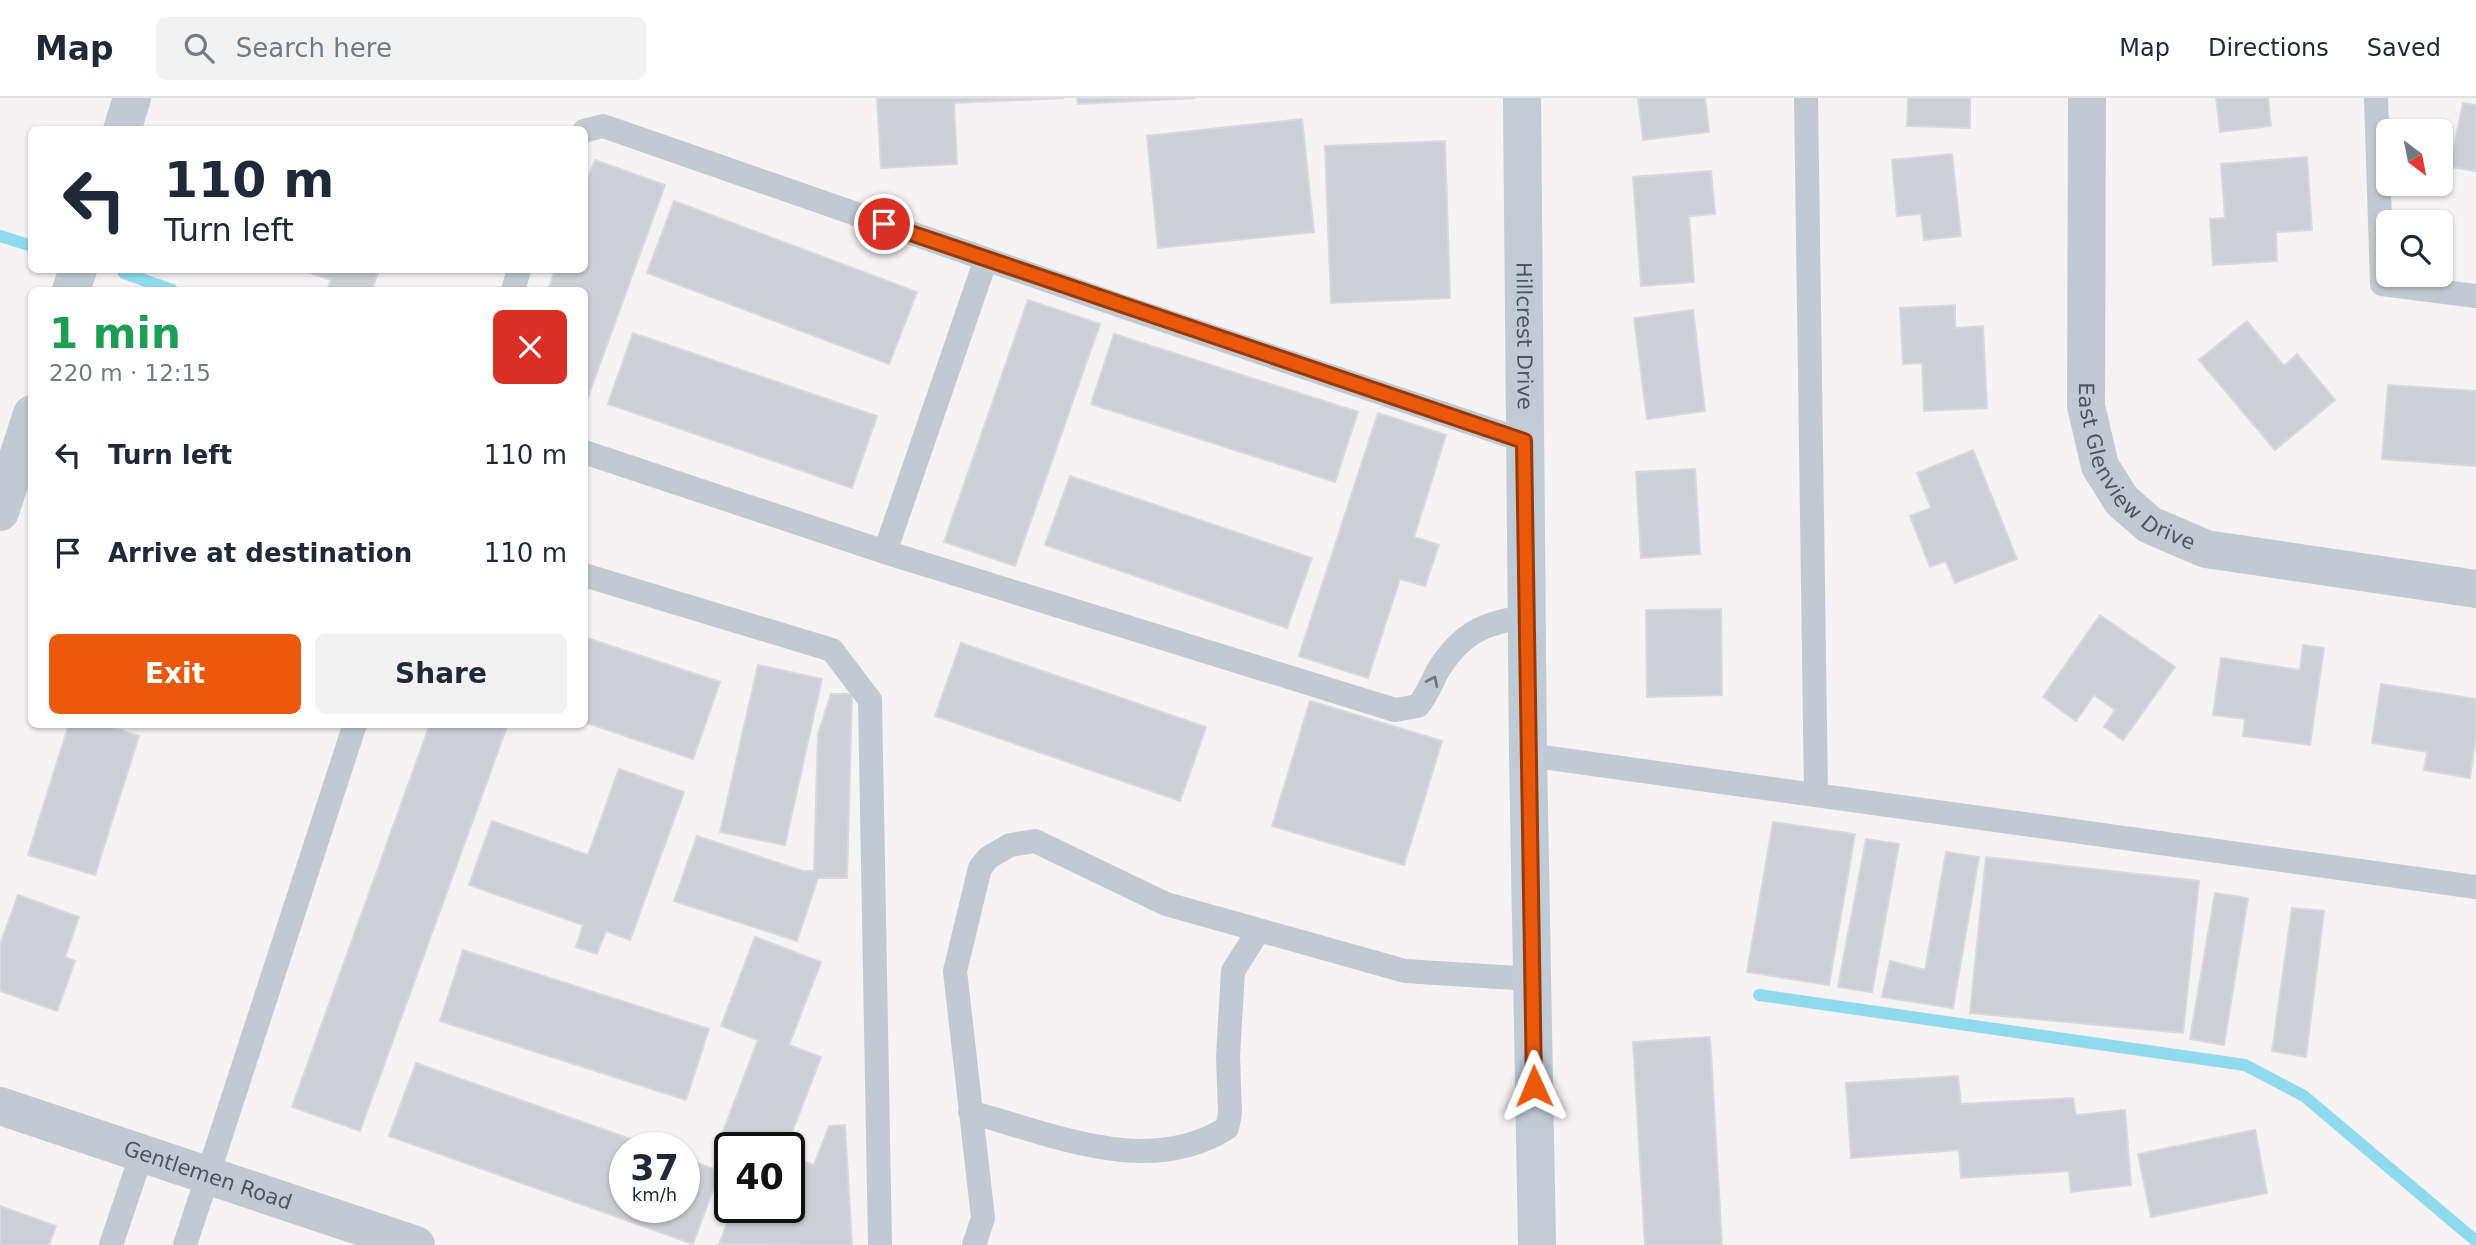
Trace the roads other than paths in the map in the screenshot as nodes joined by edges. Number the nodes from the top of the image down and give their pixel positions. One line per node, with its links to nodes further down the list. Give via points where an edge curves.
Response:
1 (132, 98): 6 (street)
2 (1521, 98): 11 (street, Hillcrest Drive)
3 (1806, 98): 20 (lane)
4 (2087, 98): 16 (street, East Glenview Drive, via 2086,406 2100,466 2122,501 2150,526 2206,550)
5 (2376, 98): 9 (lane, via 2382,284)
6 (123, 126)
7 (588, 130): 8 (lane, via 603,126)
8 (986, 259): 11 (lane); 14 (lane)
9 (2476, 296)
10 (28, 426): 13 (street)
11 (1524, 441): 17 (street, Hillcrest Drive)
12 (588, 453): 14 (lane)
13 (0, 512)
14 (885, 552): 17 (lane, one-way to 17, via 1395,710 1418,706 1450,652 1469,633)
15 (588, 576): 31 (lane, via 832,650 870,701)
16 (2476, 589)
17 (1527, 617): 19 (street, Hillcrest Drive)
18 (354, 728): 27 (lane)
19 (1528, 755): 20 (lane); 23 (street, Hillcrest Drive)
20 (1816, 795): 21 (lane)
21 (2476, 887)
22 (1259, 930): 23 (lane, via 1405,971); 25 (lane, via 1233,971 1227,1128 1193,1146 1121,1152); 25 (lane, via 1167,904 1035,841 1010,845 988,858 979,868 955,971)
23 (1532, 979): 33 (street, Hillcrest Drive)
24 (0, 1106): 26 (street, Gentlemen Road)
25 (970, 1112): 32 (lane, via 983,1218)
26 (142, 1153): 27 (street, Gentlemen Road); 28 (lane)
27 (208, 1175): 29 (lane); 30 (street, Gentlemen Road)
28 (111, 1245)
29 (186, 1245)
30 (416, 1245)
31 (880, 1245)
32 (974, 1245)
33 (1537, 1245)

